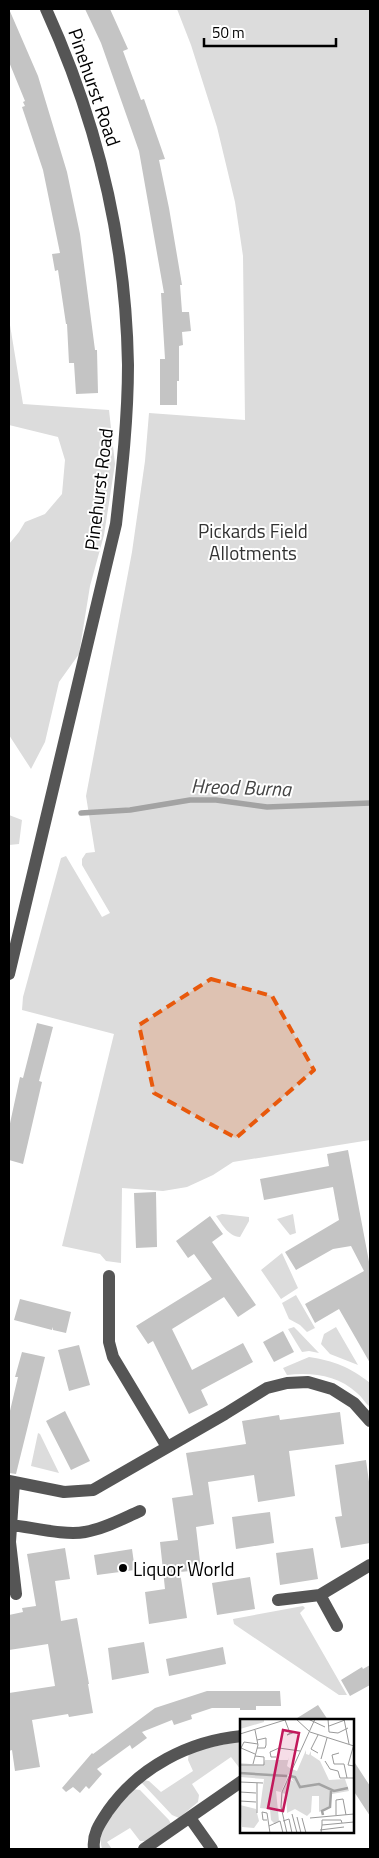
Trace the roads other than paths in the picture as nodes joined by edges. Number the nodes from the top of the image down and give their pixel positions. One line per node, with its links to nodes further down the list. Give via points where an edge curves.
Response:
1 (46, 9): 2 (street, Pinehurst Road, via 73,71 105,178 119,254 126,321 127,396 116,524)
2 (9, 974)
3 (109, 1276): 5 (street, via 109,1342 113,1357)
4 (370, 1421): 5 (street, via 354,1403 332,1389 308,1382 287,1382 267,1388)
5 (167, 1448): 6 (street, via 93,1490 64,1492)
6 (11, 1482): 8 (street)
7 (140, 1511): 8 (street, via 83,1532)
8 (11, 1525): 10 (street)
9 (370, 1565): 11 (street)
10 (16, 1594)
11 (320, 1595): 12 (street); 13 (street)
12 (278, 1600)
13 (337, 1626)
14 (240, 1736): 17 (street, via 192,1747 141,1775 106,1815 96,1831)
15 (240, 1782): 16 (street)
16 (190, 1818): 18 (street); 19 (street)
17 (94, 1849)
18 (144, 1849)
19 (212, 1849)

